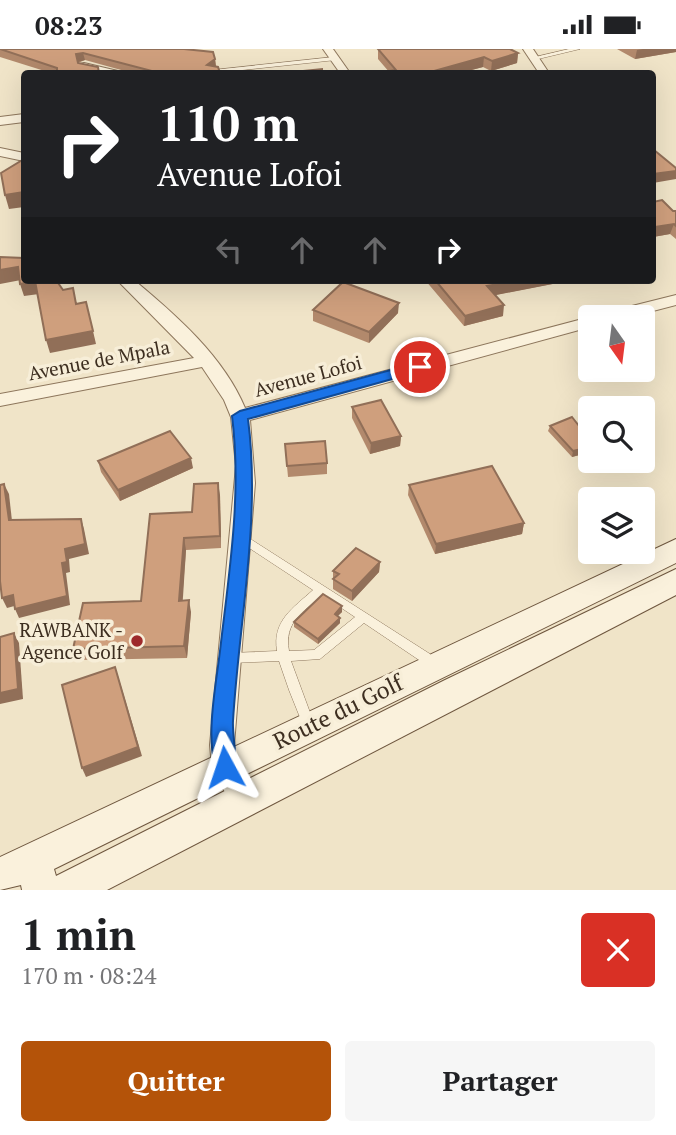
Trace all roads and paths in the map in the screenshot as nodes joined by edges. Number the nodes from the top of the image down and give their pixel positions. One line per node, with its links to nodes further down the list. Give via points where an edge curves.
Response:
1 (577, 49): 2 (lane)
2 (531, 53): 8 (street)
3 (331, 54): 6 (lane); 7 (street)
4 (84, 66): 5 (street)
5 (101, 70)
6 (226, 70)
7 (343, 70)
8 (542, 70)
9 (21, 118): 10 (street)
10 (0, 121)
11 (0, 152): 12 (street)
12 (21, 156)
13 (130, 284): 17 (street)
14 (676, 300): 15 (street)
15 (655, 305)
16 (578, 325): 19 (street, Avenue Lofoi)
17 (206, 361): 18 (street, Avenue de Mpala); 19 (street)
18 (0, 400)
19 (240, 416): 20 (street, via 245,456)
20 (241, 537): 23 (lane); 25 (street)
21 (676, 550): 27 (main road, Route du Golf)
22 (676, 581): 30 (main road)
23 (321, 589): 24 (lane); 26 (lane, via 284,626)
24 (363, 617): 26 (lane, via 316,655); 27 (lane, via 426,658)
25 (229, 658): 26 (lane); 29 (street, via 222,725)
26 (284, 658): 28 (lane)
27 (432, 667): 28 (main road, Route du Golf)
28 (309, 726): 29 (main road, Route du Golf)
29 (225, 767): 30 (street); 31 (main road, Route du Golf)
30 (242, 799): 33 (main road)
31 (37, 875): 32 (main road, Route du Golf)
32 (0, 876)
33 (68, 890)

